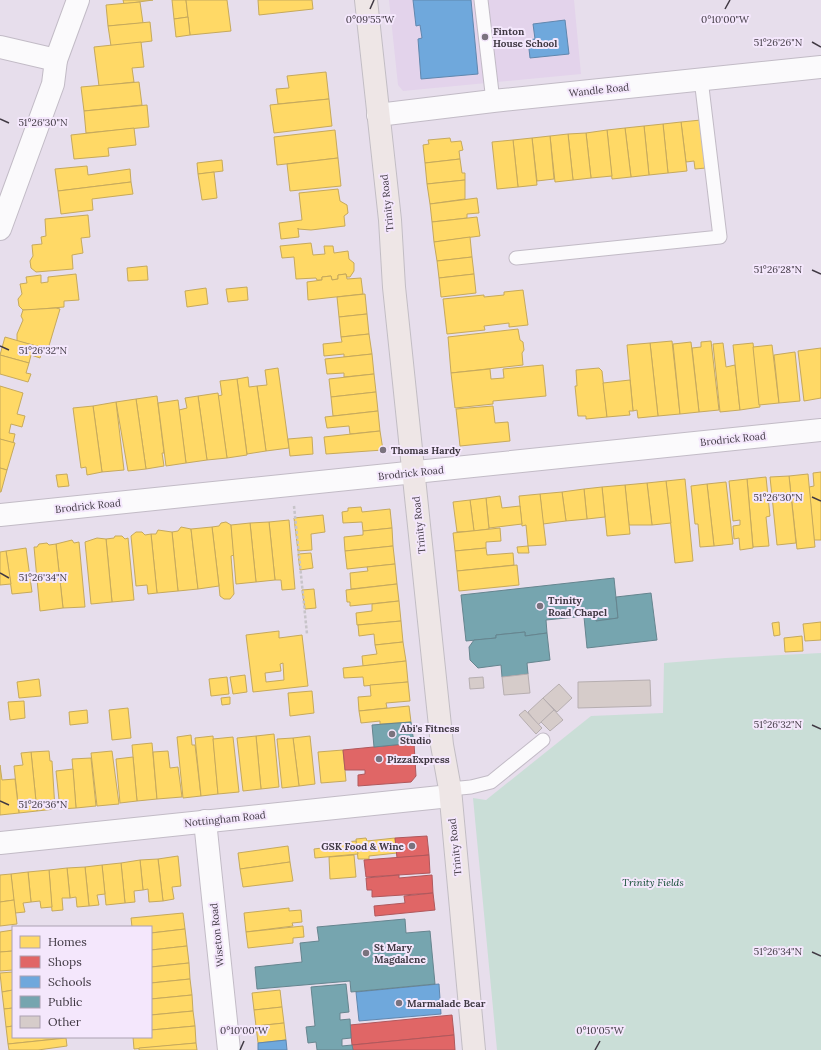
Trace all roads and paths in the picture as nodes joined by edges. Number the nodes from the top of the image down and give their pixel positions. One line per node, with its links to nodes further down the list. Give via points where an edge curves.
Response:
1 (78, 0): 5 (street)
2 (366, 0): 9 (highway, Trinity Road)
3 (481, 0): 8 (lane)
4 (0, 47): 5 (street)
5 (56, 60): 10 (street, via 53,84)
6 (821, 67): 7 (street, Wandle Road)
7 (701, 80): 8 (street, Wandle Road); 11 (lane, via 720,237)
8 (493, 101): 9 (street, Wandle Road)
9 (378, 115): 13 (highway, Trinity Road)
10 (0, 230)
11 (516, 258)
12 (821, 430): 13 (street, Brodrick Road)
13 (414, 472): 14 (street, Brodrick Road); 18 (highway, Trinity Road, via 442,745)
14 (293, 485): 15 (street, Brodrick Road); 16 (path)
15 (0, 515)
16 (307, 634)
17 (543, 740): 18 (lane, via 491,782)
18 (450, 793): 19 (street, Nottingham Road); 22 (highway, Trinity Road)
19 (205, 821): 20 (street, Nottingham Road); 21 (street, Wiseton Road)
20 (0, 843)
21 (228, 1050)
22 (474, 1050)

